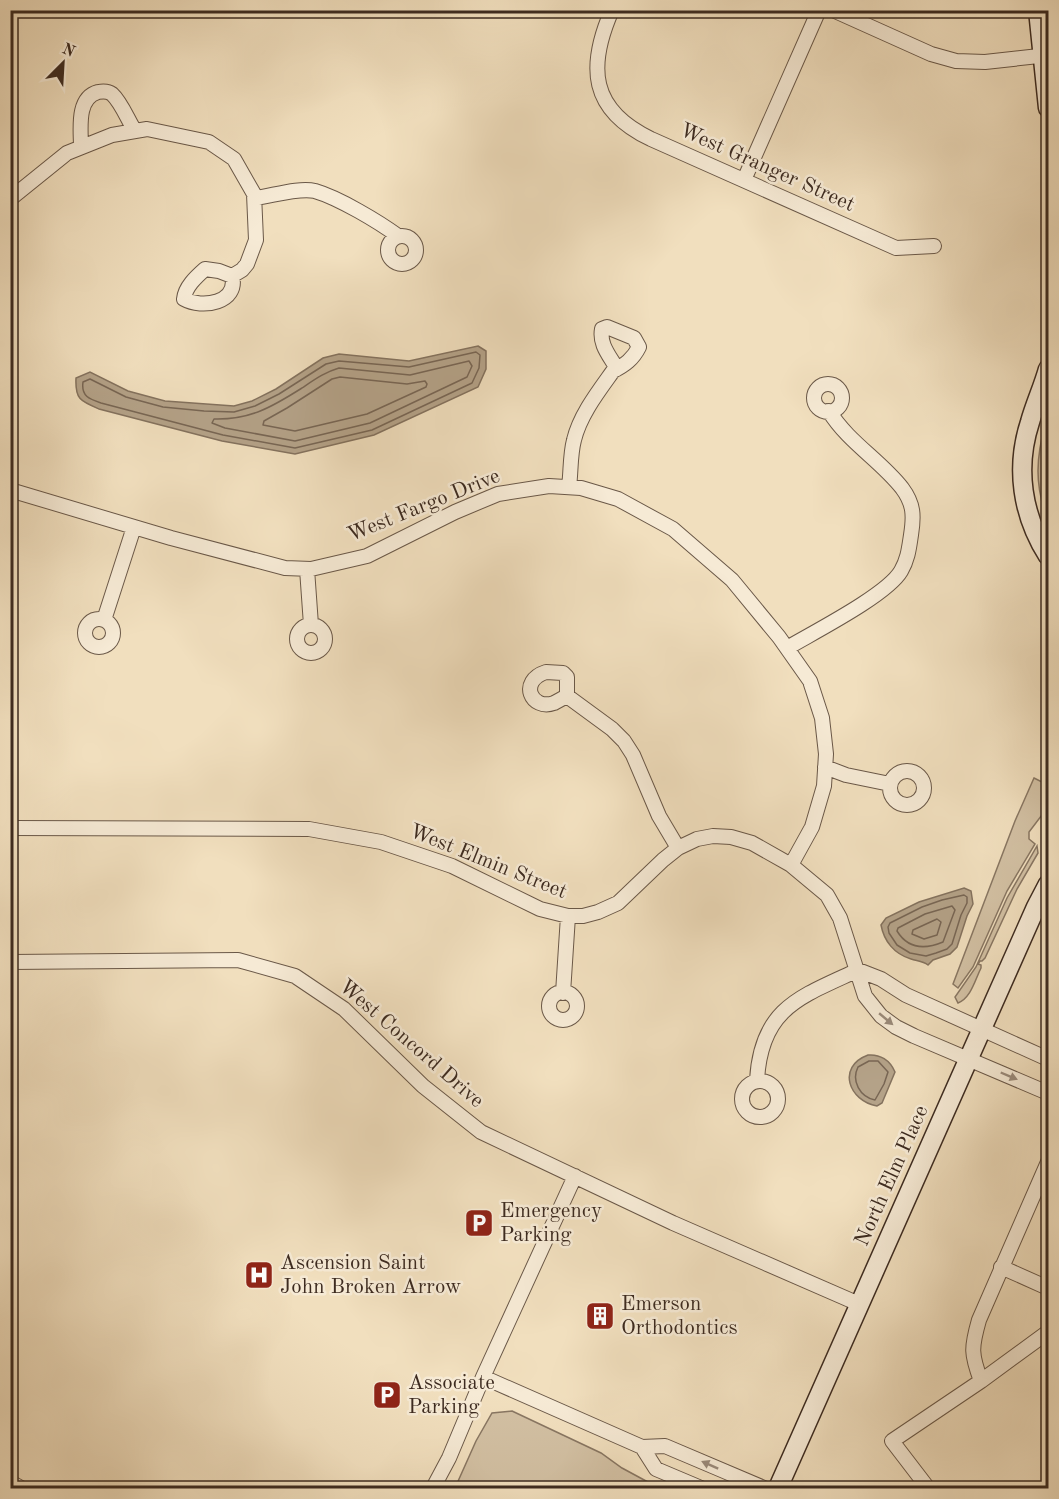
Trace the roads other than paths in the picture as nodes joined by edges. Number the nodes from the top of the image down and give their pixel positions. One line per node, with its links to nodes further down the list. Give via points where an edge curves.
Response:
1 (612, 10): 9 (street, West Granger Street, via 596,59 602,92 615,114 629,128)
2 (819, 10): 9 (street)
3 (833, 10): 5 (street, via 931,54 956,61)
4 (1038, 10): 5 (main road)
5 (1046, 55): 6 (main road)
6 (1048, 108)
7 (135, 131): 8 (street); 8 (street, via 113,95 97,92 83,106); 10 (street, via 147,129 209,142 234,159)
8 (81, 147): 11 (street, via 67,153)
9 (744, 180): 13 (street, West Granger Street, via 896,248)
10 (255, 198): 12 (street, via 315,191 382,224); 14 (street, via 256,240 248,264)
11 (10, 199)
12 (398, 237)
13 (934, 246)
14 (232, 276)
15 (617, 369): 18 (street, via 582,419 574,440)
16 (1048, 369): 21 (main road, via 1029,423 1022,482 1028,513)
17 (830, 411): 25 (street, via 845,434 911,500 914,510 908,557 900,572 881,591)
18 (569, 488): 22 (street, West Fargo Drive, via 549,486 498,494 367,556); 25 (street, West Fargo Drive, via 618,499 673,529 732,580)
19 (10, 490): 20 (street, West Fargo Drive)
20 (134, 527): 22 (street, West Fargo Drive, via 285,568); 23 (street)
21 (1048, 555)
22 (307, 569): 24 (street)
23 (104, 620)
24 (311, 625)
25 (787, 648): 27 (street, West Fargo Drive, via 810,681 822,718)
26 (567, 696): 30 (street, via 624,741)
27 (825, 767): 28 (street); 31 (street, West Fargo Drive, via 824,786 812,827)
28 (890, 784)
29 (10, 828): 33 (street, West Elmin Street, via 309,829 381,842 452,866 540,909)
30 (678, 848): 31 (street, West Elmin Street, via 697,839 731,837 752,843); 33 (street, West Elmin Street, via 618,903 583,916)
31 (791, 865): 35 (street, West Elmin Street, via 827,896 840,918)
32 (1048, 884): 37 (main road, North Elm Place)
33 (568, 916): 36 (street)
34 (10, 962): 43 (street, West Concord Drive, via 238,960 295,976 344,1009 423,1086 481,1132)
35 (858, 970): 37 (street); 38 (street, West Elmin Street, one-way to 38, via 865,996 881,1016 914,1036); 40 (street, via 804,995 776,1018 762,1046)
36 (563, 993)
37 (981, 1029): 38 (main road, North Elm Place); 39 (street)
38 (969, 1059): 41 (street, West Elmin Street, one-way to 41); 47 (main road, North Elm Place)
39 (1048, 1059)
40 (758, 1080)
41 (1048, 1093)
42 (1048, 1162): 44 (street)
43 (574, 1176): 47 (street, West Concord Drive); 49 (street)
44 (1044, 1186): 45 (street)
45 (1001, 1267): 46 (street); 50 (street, via 974,1337 972,1356)
46 (1048, 1288)
47 (860, 1304): 57 (main road, North Elm Place)
48 (1048, 1332): 50 (street)
49 (483, 1377): 51 (street); 54 (street)
50 (981, 1381): 58 (street, via 892,1441)
51 (642, 1447): 55 (street, via 656,1468); 56 (street, one-way to 51, via 665,1446)
52 (10, 1482): 53 (street)
53 (21, 1488)
54 (433, 1488)
55 (701, 1488)
56 (764, 1488)
57 (778, 1488)
58 (928, 1488)

